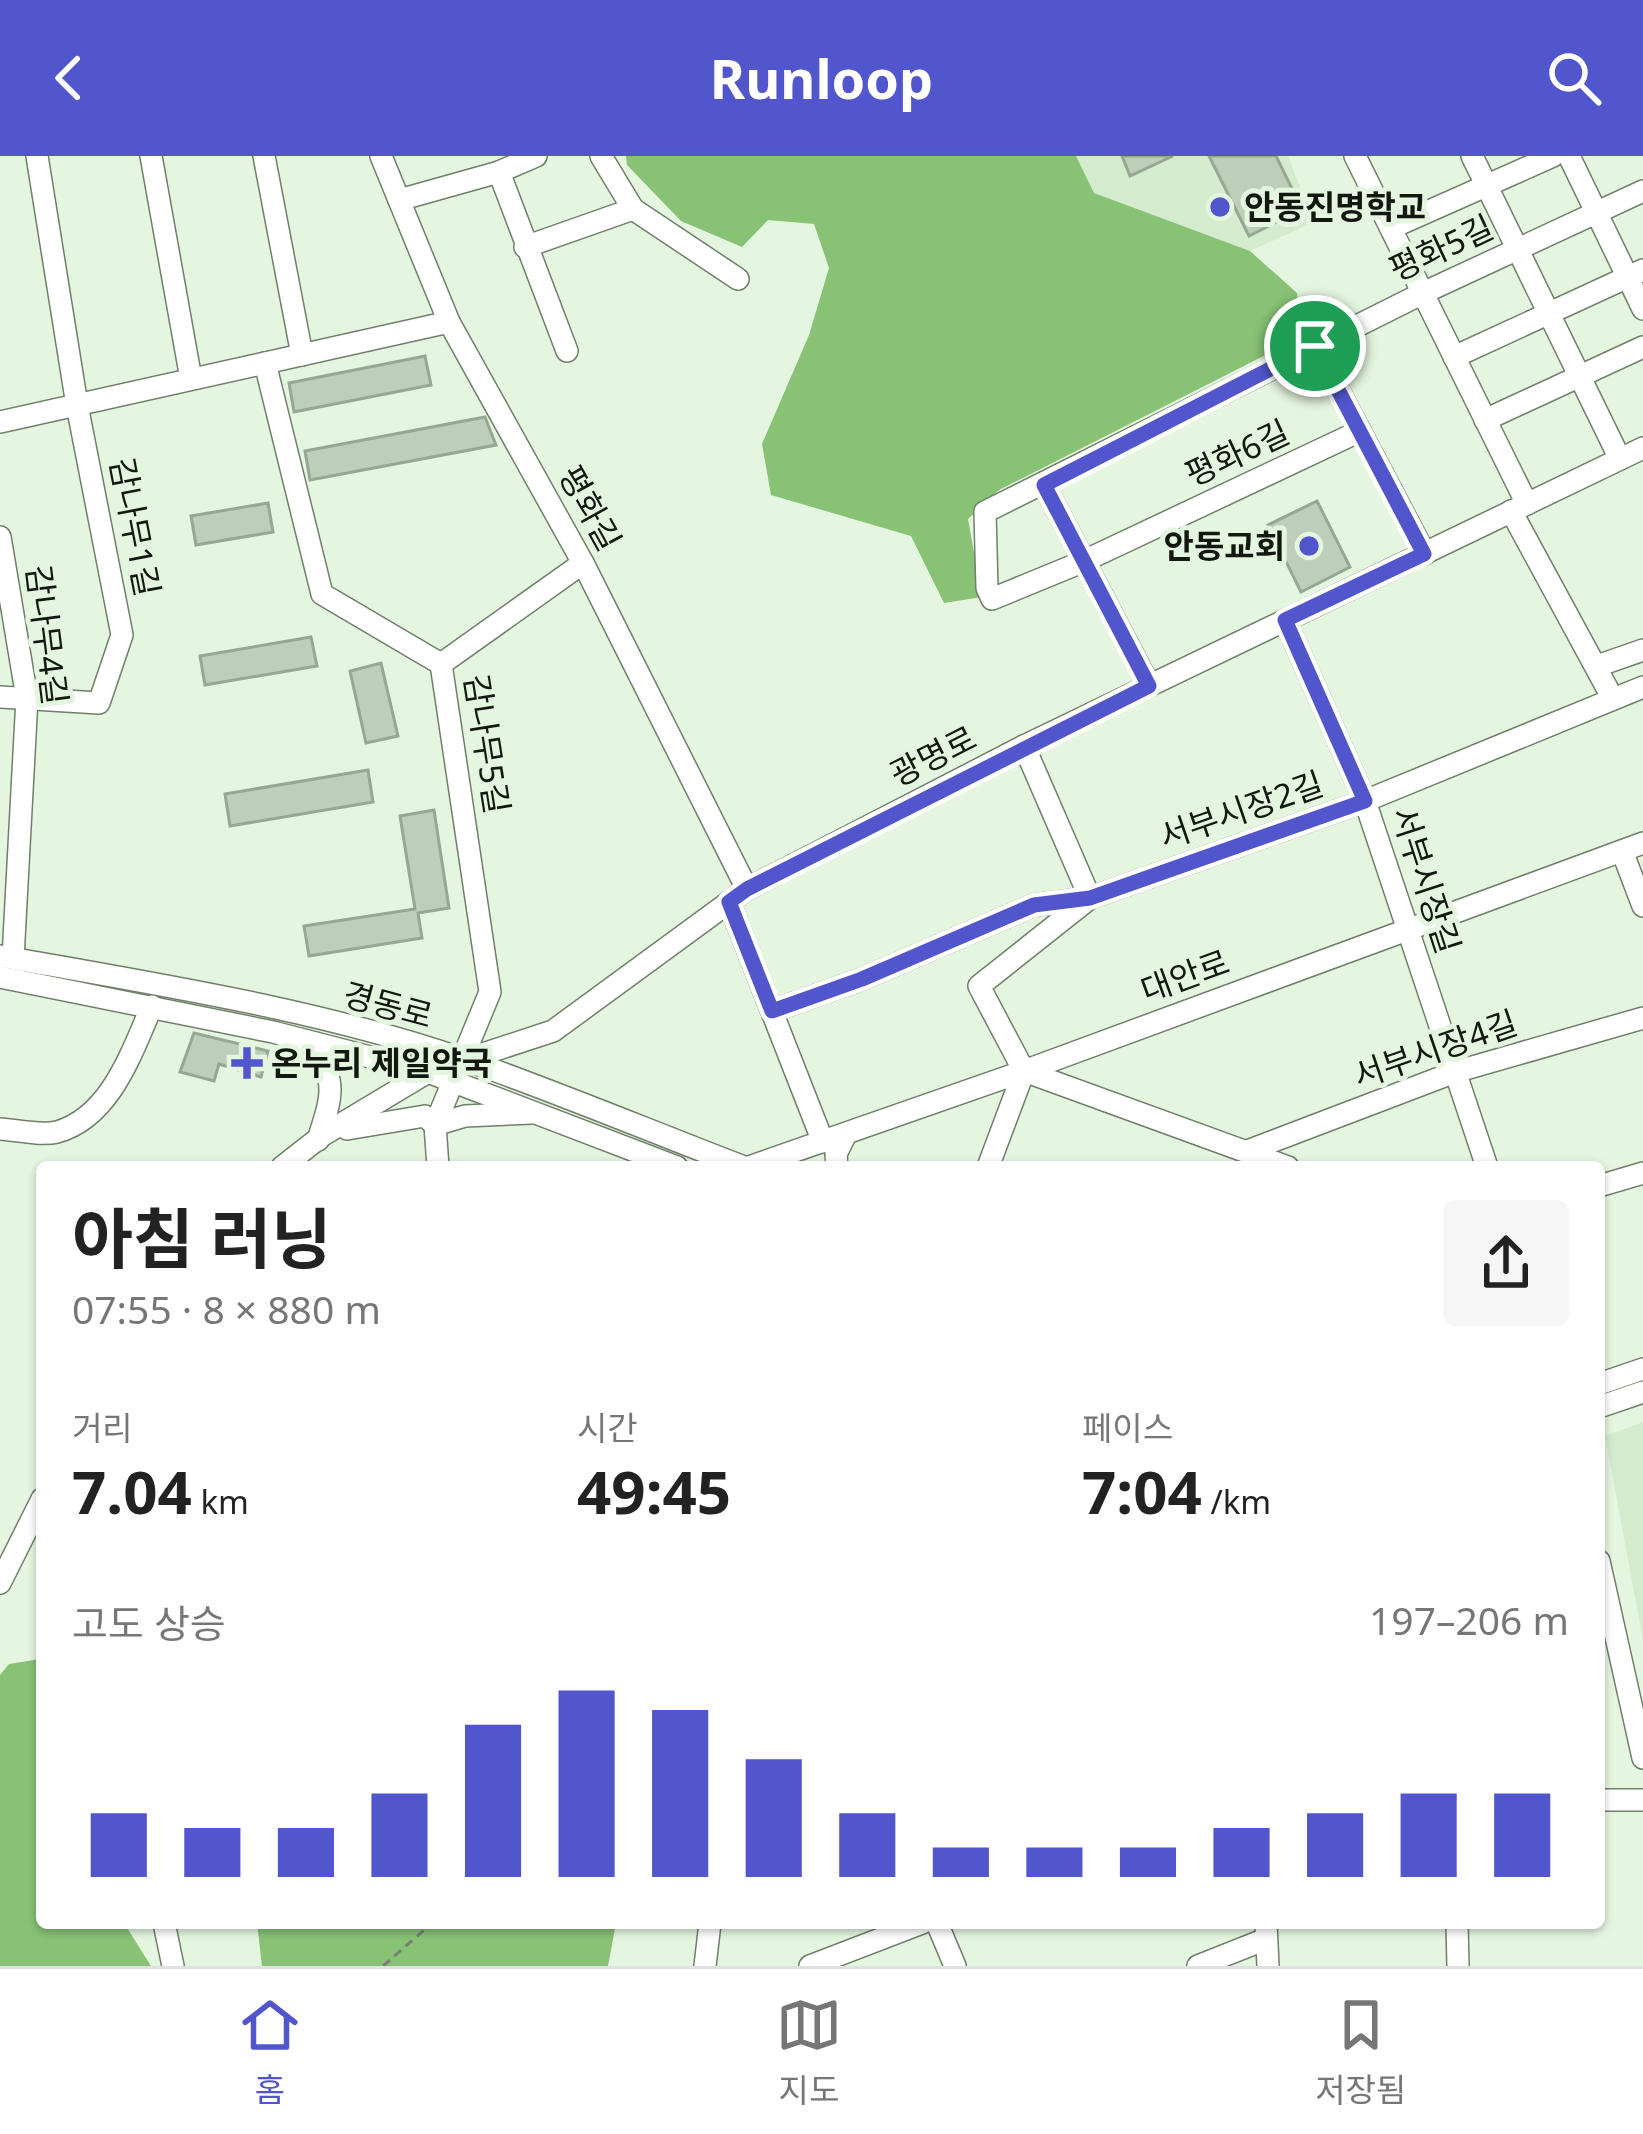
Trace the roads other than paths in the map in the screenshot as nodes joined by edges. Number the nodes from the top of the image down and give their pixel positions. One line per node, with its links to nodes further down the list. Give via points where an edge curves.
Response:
1 (37, 156): 34 (street)
2 (151, 156): 33 (street)
3 (264, 156): 29 (street)
4 (381, 156): 14 (street, 평화길)
5 (536, 156): 11 (street)
6 (601, 156): 15 (street)
7 (1472, 156): 12 (street)
8 (1552, 156): 12 (street)
9 (1570, 156): 16 (street)
10 (1364, 159): 17 (street)
11 (499, 172): 14 (street); 18 (street)
12 (1486, 185): 17 (street); 19 (street)
13 (1643, 191): 16 (street, 평화5길)
14 (399, 200): 25 (street, 평화길)
15 (633, 209): 18 (street); 21 (street)
16 (1597, 213): 19 (street, 평화5길); 20 (street)
17 (1390, 228): 22 (street)
18 (525, 247): 28 (street)
19 (1517, 249): 22 (street, 평화5길); 24 (street)
20 (1635, 274): 23 (street); 24 (street)
21 (738, 279)
22 (1423, 293): 26 (street, 평화5길); 30 (street)
23 (1643, 309)
24 (1549, 314): 30 (street); 32 (street)
25 (449, 322): 29 (street); 45 (street, 평화길)
26 (1315, 346): 37 (street); 40 (street, 평화5길)
27 (1643, 347): 32 (street)
28 (567, 351)
29 (302, 355): 31 (street)
30 (1454, 357): 35 (street)
31 (265, 363): 33 (street); 48 (street, 감나무5길, via 322,594)
32 (1580, 376): 35 (street); 39 (street)
33 (191, 380): 34 (street)
34 (77, 405): 36 (street); 53 (street, 감나무1길, via 122,634 99,703)
35 (1485, 420): 41 (street)
36 (0, 422)
37 (1360, 431): 43 (street); 44 (street, 평화6길)
38 (1643, 448): 39 (street, 광명로)
39 (1620, 459): 41 (street, 광명로)
40 (1044, 485): 44 (street); 44 (street, 평화5길, via 985,512 992,598)
41 (1519, 508): 43 (street, 광명로); 49 (street)
42 (0, 537): 53 (street, 감나무4길)
43 (1424, 554): 46 (street, 광명로)
44 (1082, 562): 50 (street)
45 (583, 563): 48 (street); 58 (street, 평화길)
46 (1285, 620): 50 (street, 광명로); 56 (street, 서부시장길)
47 (1643, 650): 49 (street)
48 (441, 664): 67 (street, 감나무5길, via 490,992)
49 (1597, 667): 54 (street)
50 (1149, 686): 55 (street, 광명로)
51 (1643, 687): 54 (street, 서부시장2길)
52 (0, 697): 53 (street, 감나무1길)
53 (26, 698): 62 (street, 감나무4길)
54 (1613, 699): 56 (street, 서부시장2길)
55 (1024, 746): 58 (street, 광명로); 59 (street)
56 (1365, 801): 59 (street, 서부시장2길); 61 (street, 서부시장길)
57 (1633, 847): 60 (street); 61 (street, 대안로)
58 (738, 896): 64 (street, 평화길); 67 (street, 광명로, via 553,1031)
59 (1090, 898): 64 (street, via 1034,905); 68 (street, 서부시장2길, via 979,986)
60 (1643, 906)
61 (1408, 928): 68 (street, 대안로); 70 (street, 서부시장길)
62 (4, 964): 63 (street, 경동로); 67 (street, 경동로, via 159,983 332,1023)
63 (152, 1006): 66 (street, 경동로); 73 (street, via 106,1097 80,1120 54,1133)
64 (772, 1011): 76 (street, 평화길)
65 (1643, 1018): 70 (street, 서부시장4길)
66 (314, 1043): 69 (street, 경동로); 75 (street, via 332,1078)
67 (457, 1069): 69 (street, 광명로); 71 (street, 경동로); 72 (street, 감나무5길); 81 (street, 경동로)
68 (1024, 1071): 74 (street, 대안로); 77 (street); 84 (street)
69 (428, 1072): 75 (street, 광명로)
70 (1455, 1072): 77 (street, 서부시장4길); 86 (street, 서부시장길)
71 (542, 1113): 72 (street); 80 (street, 경동로)
72 (435, 1125): 75 (street, via 410,1117); 79 (street)
73 (0, 1129)
74 (846, 1134): 76 (street, 대안로); 83 (street)
75 (321, 1137): 78 (street, 광명로)
76 (823, 1142): 82 (street, 대안로)
77 (1250, 1150): 85 (street)
78 (290, 1161)
79 (438, 1161)
80 (662, 1161)
81 (728, 1161)
82 (764, 1161)
83 (837, 1161)
84 (990, 1161)
85 (1275, 1161)
86 (1485, 1161)
87 (1643, 1173): 88 (street)
88 (1605, 1184)
89 (1643, 1370): 90 (street)
90 (1605, 1382)
91 (1643, 1392): 92 (street)
92 (1605, 1405)
93 (36, 1511): 94 (street)
94 (0, 1583)
95 (1605, 1588): 96 (street)
96 (1643, 1758)
97 (1605, 1800): 98 (street)
98 (1643, 1800)
99 (165, 1929): 105 (street)
100 (709, 1929): 106 (street)
101 (907, 1929): 107 (street)
102 (940, 1929): 108 (street)
103 (1457, 1929): 111 (street)
104 (1266, 1931): 109 (street); 110 (street)
105 (173, 1966)
106 (705, 1966)
107 (811, 1966)
108 (955, 1966)
109 (1198, 1966)
110 (1268, 1966)
111 (1458, 1966)

